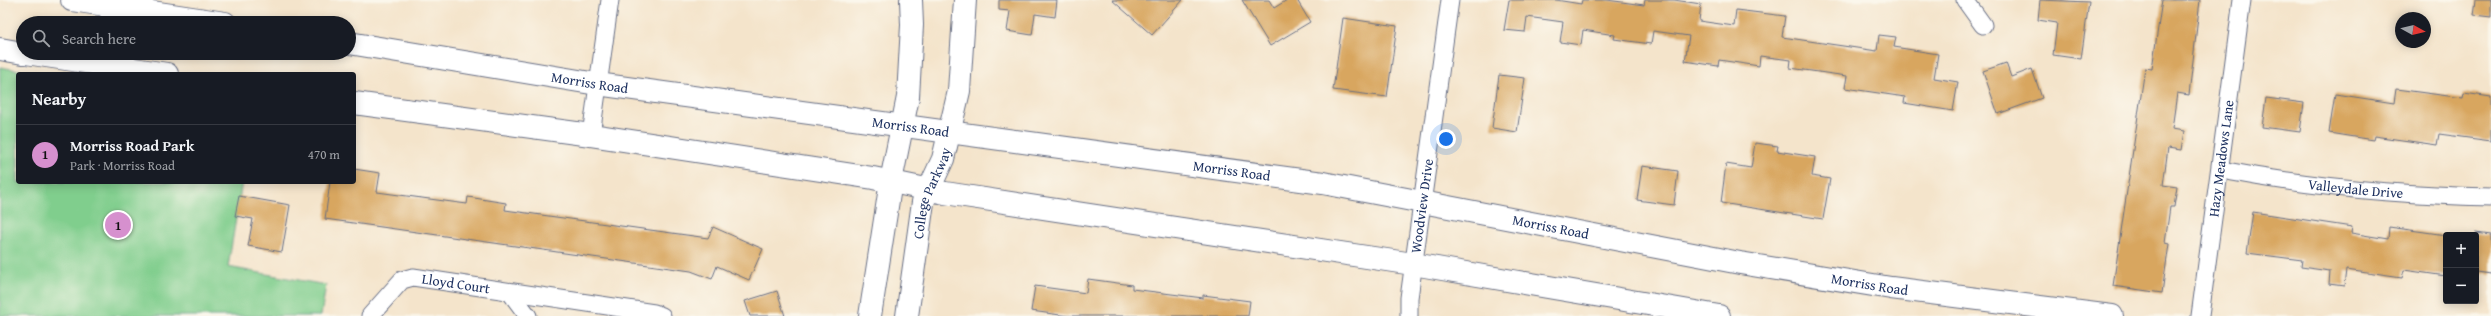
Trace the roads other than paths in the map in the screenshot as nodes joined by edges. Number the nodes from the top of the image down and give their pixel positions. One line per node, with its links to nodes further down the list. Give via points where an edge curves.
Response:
1 (72, 0): 8 (main road)
2 (610, 0): 16 (street)
3 (911, 0): 18 (main road, via 909,84)
4 (965, 0): 19 (main road, College Parkway, via 959,91)
5 (1450, 0): 25 (street, Woodview Drive)
6 (1965, 0): 10 (street)
7 (2242, 0): 21 (street, Hazy Meadows Lane)
8 (110, 9): 9 (main road)
9 (168, 16)
10 (1983, 25)
11 (356, 44): 16 (main road, Morriss Road)
12 (0, 49): 13 (main road)
13 (16, 52)
14 (111, 60): 15 (main road)
15 (159, 72)
16 (597, 84): 18 (main road, Morriss Road); 20 (street)
17 (356, 103): 20 (main road)
18 (902, 125): 19 (main road, Morriss Road); 22 (main road)
19 (950, 131): 23 (main road, College Parkway, via 943,159); 25 (main road, Morriss Road, via 1323,183)
20 (591, 135): 22 (main road)
21 (2221, 170): 24 (street, Valleydale Drive, via 2280,181 2364,190); 36 (street, Hazy Meadows Lane)
22 (891, 180): 23 (main road); 31 (main road)
23 (929, 190): 26 (main road); 32 (main road, College Parkway, via 923,202)
24 (2491, 197)
25 (1422, 201): 26 (street, Woodview Drive); 35 (main road, Morriss Road, via 1748,264 1891,288)
26 (1414, 264): 33 (street, Woodview Drive); 34 (main road)
27 (510, 292): 28 (street, Lloyd Court, via 429,278 407,278 402,280); 29 (street, Lloyd Court); 30 (street, Lloyd Court)
28 (370, 316)
29 (528, 316)
30 (662, 316)
31 (870, 316)
32 (907, 316)
33 (1409, 316)
34 (1719, 316)
35 (2112, 316)
36 (2200, 316)

